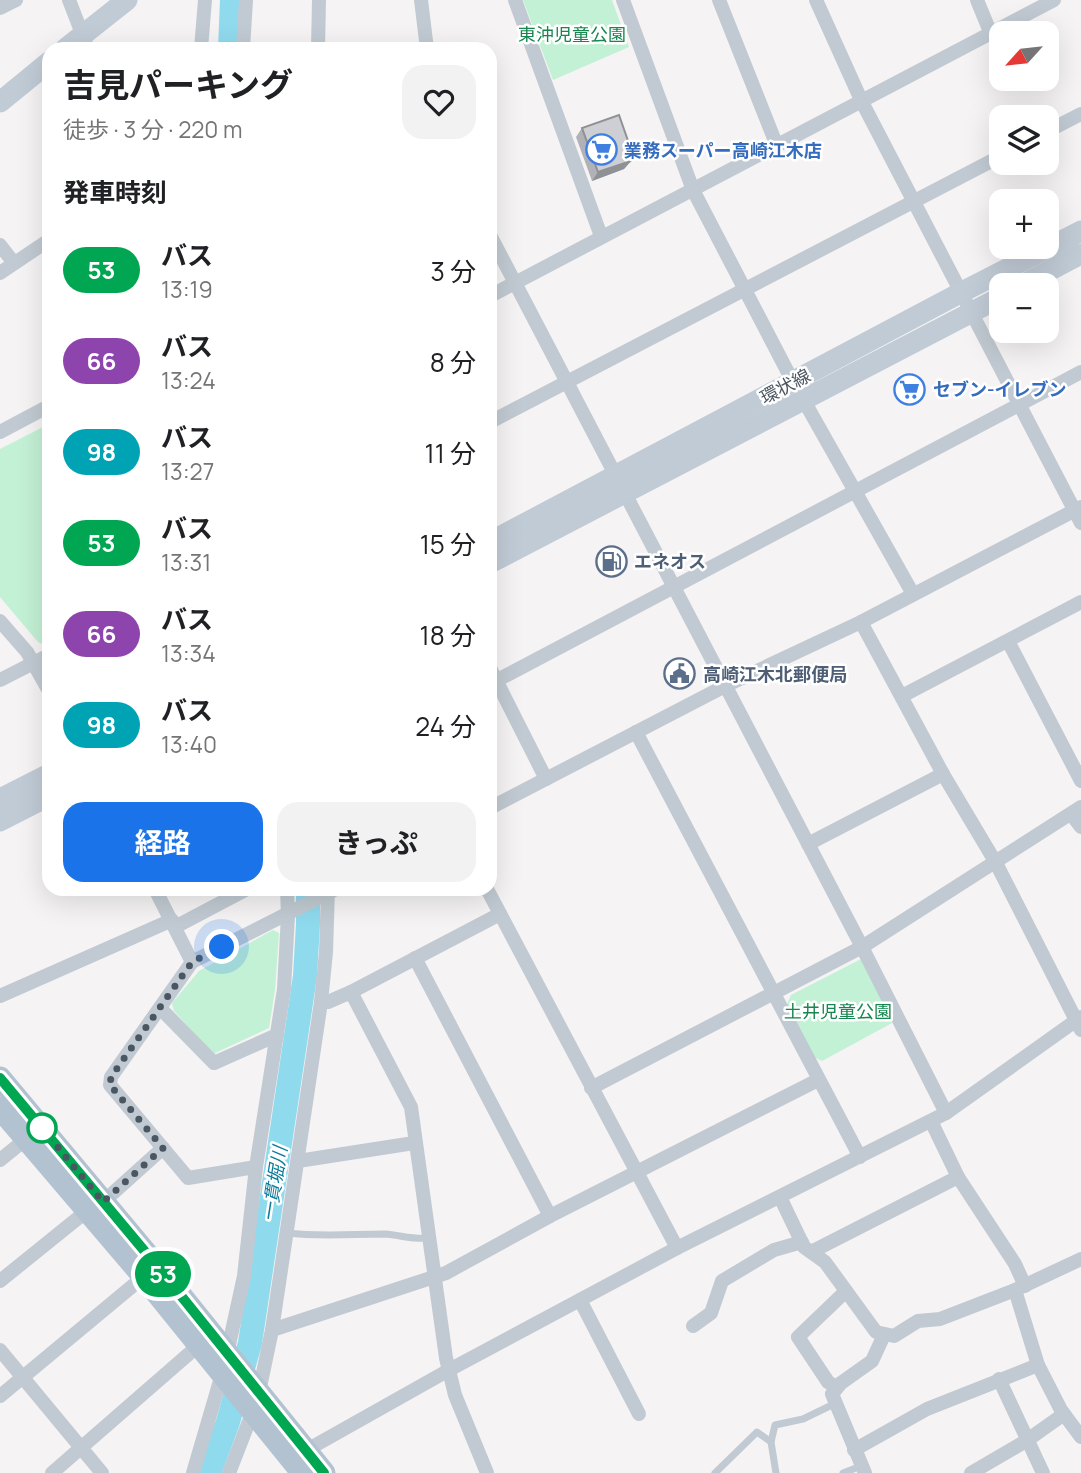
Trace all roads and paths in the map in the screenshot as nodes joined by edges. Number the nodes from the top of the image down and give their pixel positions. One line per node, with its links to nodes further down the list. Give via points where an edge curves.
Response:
1 (16, 0): 14 (street)
2 (69, 0): 18 (street)
3 (127, 0): 18 (street)
4 (205, 0): 19 (street)
5 (246, 0): 20 (street)
6 (319, 0): 21 (street)
7 (421, 0): 22 (street)
8 (515, 0): 33 (street)
9 (623, 0): 30 (street)
10 (719, 0): 28 (street)
11 (817, 0): 25 (street)
12 (977, 0): 16 (street)
13 (1055, 0): 15 (street)
14 (0, 8)
15 (1015, 21)
16 (989, 29)
17 (989, 35): 25 (street)
18 (85, 42)
19 (202, 42)
20 (243, 42)
21 (318, 42)
22 (426, 42)
23 (42, 68): 24 (street)
24 (0, 102)
25 (862, 102): 28 (street); 31 (street)
26 (1081, 114): 27 (street)
27 (1059, 125)
28 (777, 146): 30 (street)
29 (989, 162): 31 (street)
30 (693, 190): 33 (street); 42 (street)
31 (912, 202): 42 (street); 44 (street)
32 (1081, 231): 44 (street, 環状線)
33 (601, 236): 41 (street)
34 (0, 245): 38 (street)
35 (42, 245): 38 (street)
36 (497, 248): 41 (street)
37 (1081, 254): 40 (street)
38 (15, 263): 39 (street)
39 (0, 273)
40 (1045, 273)
41 (515, 283): 43 (street); 48 (street)
42 (746, 290): 48 (street); 49 (street)
43 (497, 292)
44 (960, 293): 46 (street); 49 (street, 環状線)
45 (989, 303): 46 (street, 環状線)
46 (970, 313): 49 (street, 環状線); 50 (street)
47 (1081, 372): 50 (street)
48 (566, 382): 52 (street); 54 (street)
49 (798, 391): 54 (street, 環状線); 55 (street)
50 (1019, 405): 55 (street); 56 (street)
51 (42, 411): 53 (street)
52 (497, 418)
53 (0, 432)
54 (619, 485): 57 (street, 環状線); 58 (street, 環状線); 59 (street)
55 (856, 491): 59 (street); 60 (street)
56 (1079, 514): 60 (street)
57 (497, 539)
58 (497, 559)
59 (673, 588): 67 (street); 70 (street)
60 (913, 594): 63 (street)
61 (1081, 602): 64 (street)
62 (0, 621): 66 (street)
63 (861, 622): 70 (street); 72 (street)
64 (1008, 641): 72 (street); 77 (street)
65 (42, 659): 66 (street)
66 (34, 663): 68 (street); 69 (street)
67 (497, 676)
68 (42, 678)
69 (0, 680)
70 (725, 686): 73 (street); 84 (street)
71 (497, 687): 76 (street)
72 (902, 696): 74 (street)
73 (636, 732): 76 (street); 99 (street)
74 (943, 774): 84 (street); 85 (street)
75 (42, 778): 78 (street)
76 (546, 779): 80 (street)
77 (1081, 781)
78 (0, 799)
79 (42, 800): 82 (street)
80 (497, 804)
81 (1076, 811): 83 (street); 85 (street)
82 (0, 821)
83 (1081, 827)
84 (808, 844): 95 (street)
85 (996, 863): 95 (street); 103 (street)
86 (159, 896): 94 (street)
87 (232, 896): 94 (street)
88 (287, 896): 93 (street)
89 (320, 896): 93 (street)
90 (329, 896): 101 (street)
91 (491, 896): 92 (street)
92 (500, 914): 96 (street); 107 (street)
93 (288, 915): 97 (street); 104 (street)
94 (174, 924): 97 (street); 100 (street)
95 (862, 947): 99 (street); 109 (street)
96 (415, 958): 98 (street); 122 (street)
97 (192, 962): 102 (street)
98 (351, 992): 101 (street); 112 (street, via 411,1107)
99 (772, 992): 106 (street); 107 (street)
100 (0, 996)
101 (321, 1002): 116 (street)
102 (160, 1008): 104 (street, via 214,1063); 113 (street, via 111,1077 110,1085)
103 (1079, 1022): 109 (street)
104 (277, 1035): 117 (street)
105 (0, 1078): 121 (main road)
106 (818, 1080): 114 (street); 118 (street)
107 (591, 1088): 118 (street)
108 (0, 1108): 111 (main road)
109 (946, 1113): 110 (street)
110 (931, 1121): 114 (street); 119 (street)
111 (26, 1139): 115 (street); 121 (main road)
112 (414, 1143): 116 (street); 124 (street)
113 (163, 1148): 117 (street, via 188,1178); 121 (street)
114 (860, 1157): 120 (street)
115 (0, 1160)
116 (298, 1161): 123 (street)
117 (256, 1167): 140 (street, via 244,1276)
118 (635, 1172): 122 (street); 126 (street)
119 (958, 1177): 125 (street); 131 (street, via 1015,1264)
120 (779, 1197): 125 (street); 126 (street)
121 (95, 1206): 128 (main road); 130 (street)
122 (550, 1216): 129 (street)
123 (287, 1233): 124 (lane); 135 (street)
124 (429, 1238): 129 (street)
125 (807, 1247): 132 (street, via 825,1262); 134 (street, via 774,1250 722,1281 711,1313)
126 (677, 1248): 133 (street)
127 (1081, 1259): 131 (street)
128 (151, 1271): 137 (main road); 140 (main road); 142 (street)
129 (435, 1277): 135 (street); 141 (street)
130 (0, 1281)
131 (1020, 1288): 136 (street, via 940,1319 918,1321 894,1336); 139 (street)
132 (846, 1291): 136 (street, via 876,1332); 144 (street, via 798,1337)
133 (580, 1300): 141 (street); 148 (street)
134 (693, 1326)
135 (272, 1330): 146 (street)
136 (884, 1335): 144 (street, via 872,1361)
137 (200, 1345): 140 (main road); 153 (street)
138 (0, 1350): 142 (street)
139 (1038, 1365): 143 (street); 149 (street)
140 (226, 1366): 146 (main road); 159 (street)
141 (449, 1370): 155 (street); 162 (street)
142 (22, 1375): 145 (street); 153 (street)
143 (999, 1379): 151 (street); 154 (street, via 928,1409)
144 (836, 1387): 147 (street)
145 (0, 1395)
146 (254, 1399): 155 (main road); 160 (street)
147 (834, 1404): 152 (lane, via 803,1419 775,1425); 154 (street)
148 (639, 1413)
149 (1064, 1414): 150 (street); 151 (street)
150 (1081, 1437)
151 (1026, 1441): 166 (street); 167 (street)
152 (771, 1442): 163 (lane, via 757,1432); 164 (lane)
153 (81, 1448): 157 (street); 158 (street)
154 (854, 1450): 156 (street)
155 (304, 1462): 161 (main road)
156 (863, 1469): 165 (lane)
157 (52, 1473)
158 (102, 1473)
159 (193, 1473)
160 (229, 1473)
161 (324, 1473)
162 (487, 1473)
163 (715, 1473)
164 (776, 1473)
165 (843, 1473)
166 (971, 1473)
167 (1043, 1473)

